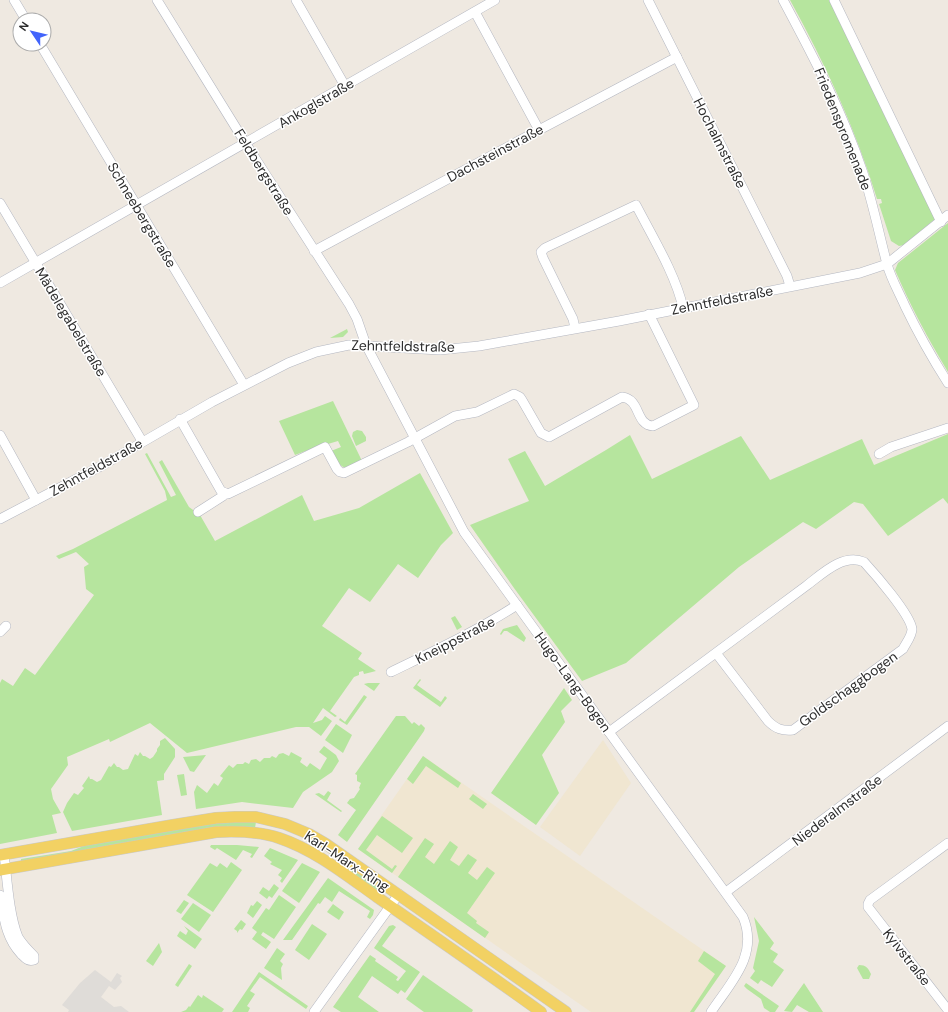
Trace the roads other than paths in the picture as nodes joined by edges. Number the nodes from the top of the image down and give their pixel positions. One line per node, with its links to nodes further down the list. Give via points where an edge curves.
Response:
1 (14, 0): 8 (street)
2 (157, 0): 14 (street, Feldbergstraße)
3 (296, 0): 12 (street)
4 (495, 0): 9 (street, Ankoglstraße)
5 (648, 0): 11 (street, Hochalmstraße)
6 (783, 0): 20 (street, Friedenspromenade, via 826,82 853,147 873,204)
7 (834, 0): 17 (street)
8 (21, 12)
9 (475, 12): 12 (street, Ankoglstraße); 13 (street)
10 (45, 52): 16 (street, Schneebergstraße)
11 (677, 57): 13 (street, Dachsteinstraße); 22 (street, Hochalmstraße)
12 (345, 86): 14 (street, Ankoglstraße)
13 (539, 130): 18 (street, Dachsteinstraße)
14 (246, 144): 16 (street, Ankoglstraße); 18 (street, Feldbergstraße)
15 (0, 203): 19 (street, Mädelegabelstraße)
16 (137, 205): 19 (street, Ankoglstraße); 28 (street, Schneebergstraße)
17 (944, 218): 20 (street, Zehntfeldstraße)
18 (314, 250): 26 (street, Feldbergstraße, via 351,308)
19 (36, 263): 21 (street, Ankoglstraße); 33 (street, Mädelegabelstraße)
20 (887, 264): 22 (street, Zehntfeldstraße, via 864,272); 27 (street, Friedenspromenade, via 914,324)
21 (0, 283)
22 (790, 286): 23 (street, Zehntfeldstraße)
23 (683, 308): 24 (street, Zehntfeldstraße); 25 (street, via 682,298 667,265 636,205 544,248 541,252)
24 (649, 314): 25 (street, Zehntfeldstraße); 32 (street, via 694,405 649,426 642,421 632,401 622,397 549,437 541,433 520,397 514,394 476,412 455,416)
25 (575, 328): 26 (street, Zehntfeldstraße, via 450,349)
26 (366, 345): 28 (street, Zehntfeldstraße, via 348,344 316,352 288,363); 32 (street, Hugo-Lang-Bogen)
27 (948, 383)
28 (244, 386): 29 (street, Zehntfeldstraße)
29 (180, 419): 33 (street, Zehntfeldstraße); 35 (street, via 221,491)
30 (948, 428): 34 (street, via 891,447)
31 (0, 435): 36 (street)
32 (415, 438): 35 (street, via 344,473 337,469 326,447 228,494); 39 (street, Hugo-Lang-Bogen, via 464,532)
33 (142, 441): 36 (street, Zehntfeldstraße)
34 (878, 454)
35 (225, 493): 37 (street)
36 (36, 500): 38 (street, Zehntfeldstraße)
37 (198, 512)
38 (0, 518)
39 (517, 606): 41 (street, Kneippstraße, via 463,638); 43 (street, Hugo-Lang-Bogen)
40 (716, 653): 40 (street, Goldschaggbogen, via 819,576 840,562 850,559 858,559 869,567 909,619 912,630 903,649 793,730 783,731 773,726); 43 (street, Goldschaggbogen)
41 (391, 672)
42 (948, 726): 47 (street, Niederalmstraße)
43 (609, 732): 47 (street, Hugo-Lang-Bogen)
44 (948, 843): 51 (street, Kyivstraße, via 868,904)
45 (2, 855): 46 (street); 48 (main road, Karl-Marx-Ring, via 216,818 256,817 285,824 309,834)
46 (3, 869): 49 (street, via 18,937 34,956 34,960 26,959 10,938 6,930); 50 (main road, Karl-Marx-Ring, via 216,832 253,832 297,844)
47 (726, 892): 55 (street, Hugo-Lang-Bogen, via 743,917 749,943 742,966)
48 (399, 894): 50 (street); 54 (main road, Karl-Marx-Ring)
49 (0, 895)
50 (390, 906): 52 (street); 53 (main road, Karl-Marx-Ring)
51 (948, 1010)
52 (314, 1012)
53 (541, 1012)
54 (566, 1012)
55 (711, 1012)

